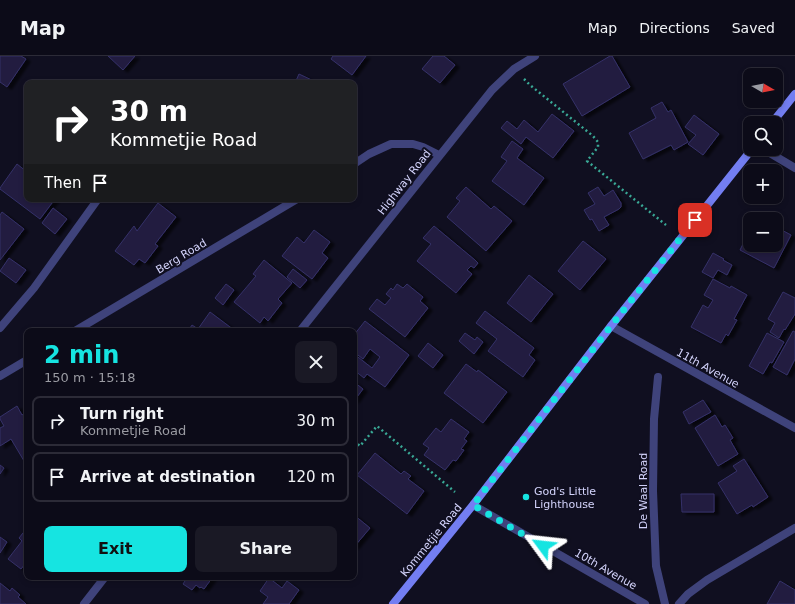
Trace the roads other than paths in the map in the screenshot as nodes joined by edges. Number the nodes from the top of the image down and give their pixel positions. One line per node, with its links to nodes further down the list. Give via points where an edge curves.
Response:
1 (535, 56): 4 (street, Highway Road, via 514,69 492,90)
2 (795, 94): 3 (main road)
3 (778, 116)
4 (439, 155): 7 (street, via 413,144 391,144); 14 (street, Highway Road)
5 (746, 156): 11 (main road, Kommetjie Road)
6 (774, 156): 8 (street)
7 (357, 162)
8 (795, 168)
9 (96, 202): 12 (street, via 34,288)
10 (293, 202): 13 (street, Berg Road)
11 (611, 326): 18 (street, 11th Avenue); 19 (main road, Kommetjie Road)
12 (0, 328)
13 (80, 328)
14 (302, 328)
15 (24, 362): 16 (street)
16 (0, 376)
17 (658, 377): 25 (street, De Waal Road, via 654,419 656,566)
18 (795, 428)
19 (473, 505): 23 (main road, Kommetjie Road); 24 (street, 10th Avenue)
20 (795, 528): 26 (street, via 707,580)
21 (103, 580): 22 (street)
22 (84, 604)
23 (393, 604)
24 (645, 604)
25 (665, 604)
26 (679, 604)

